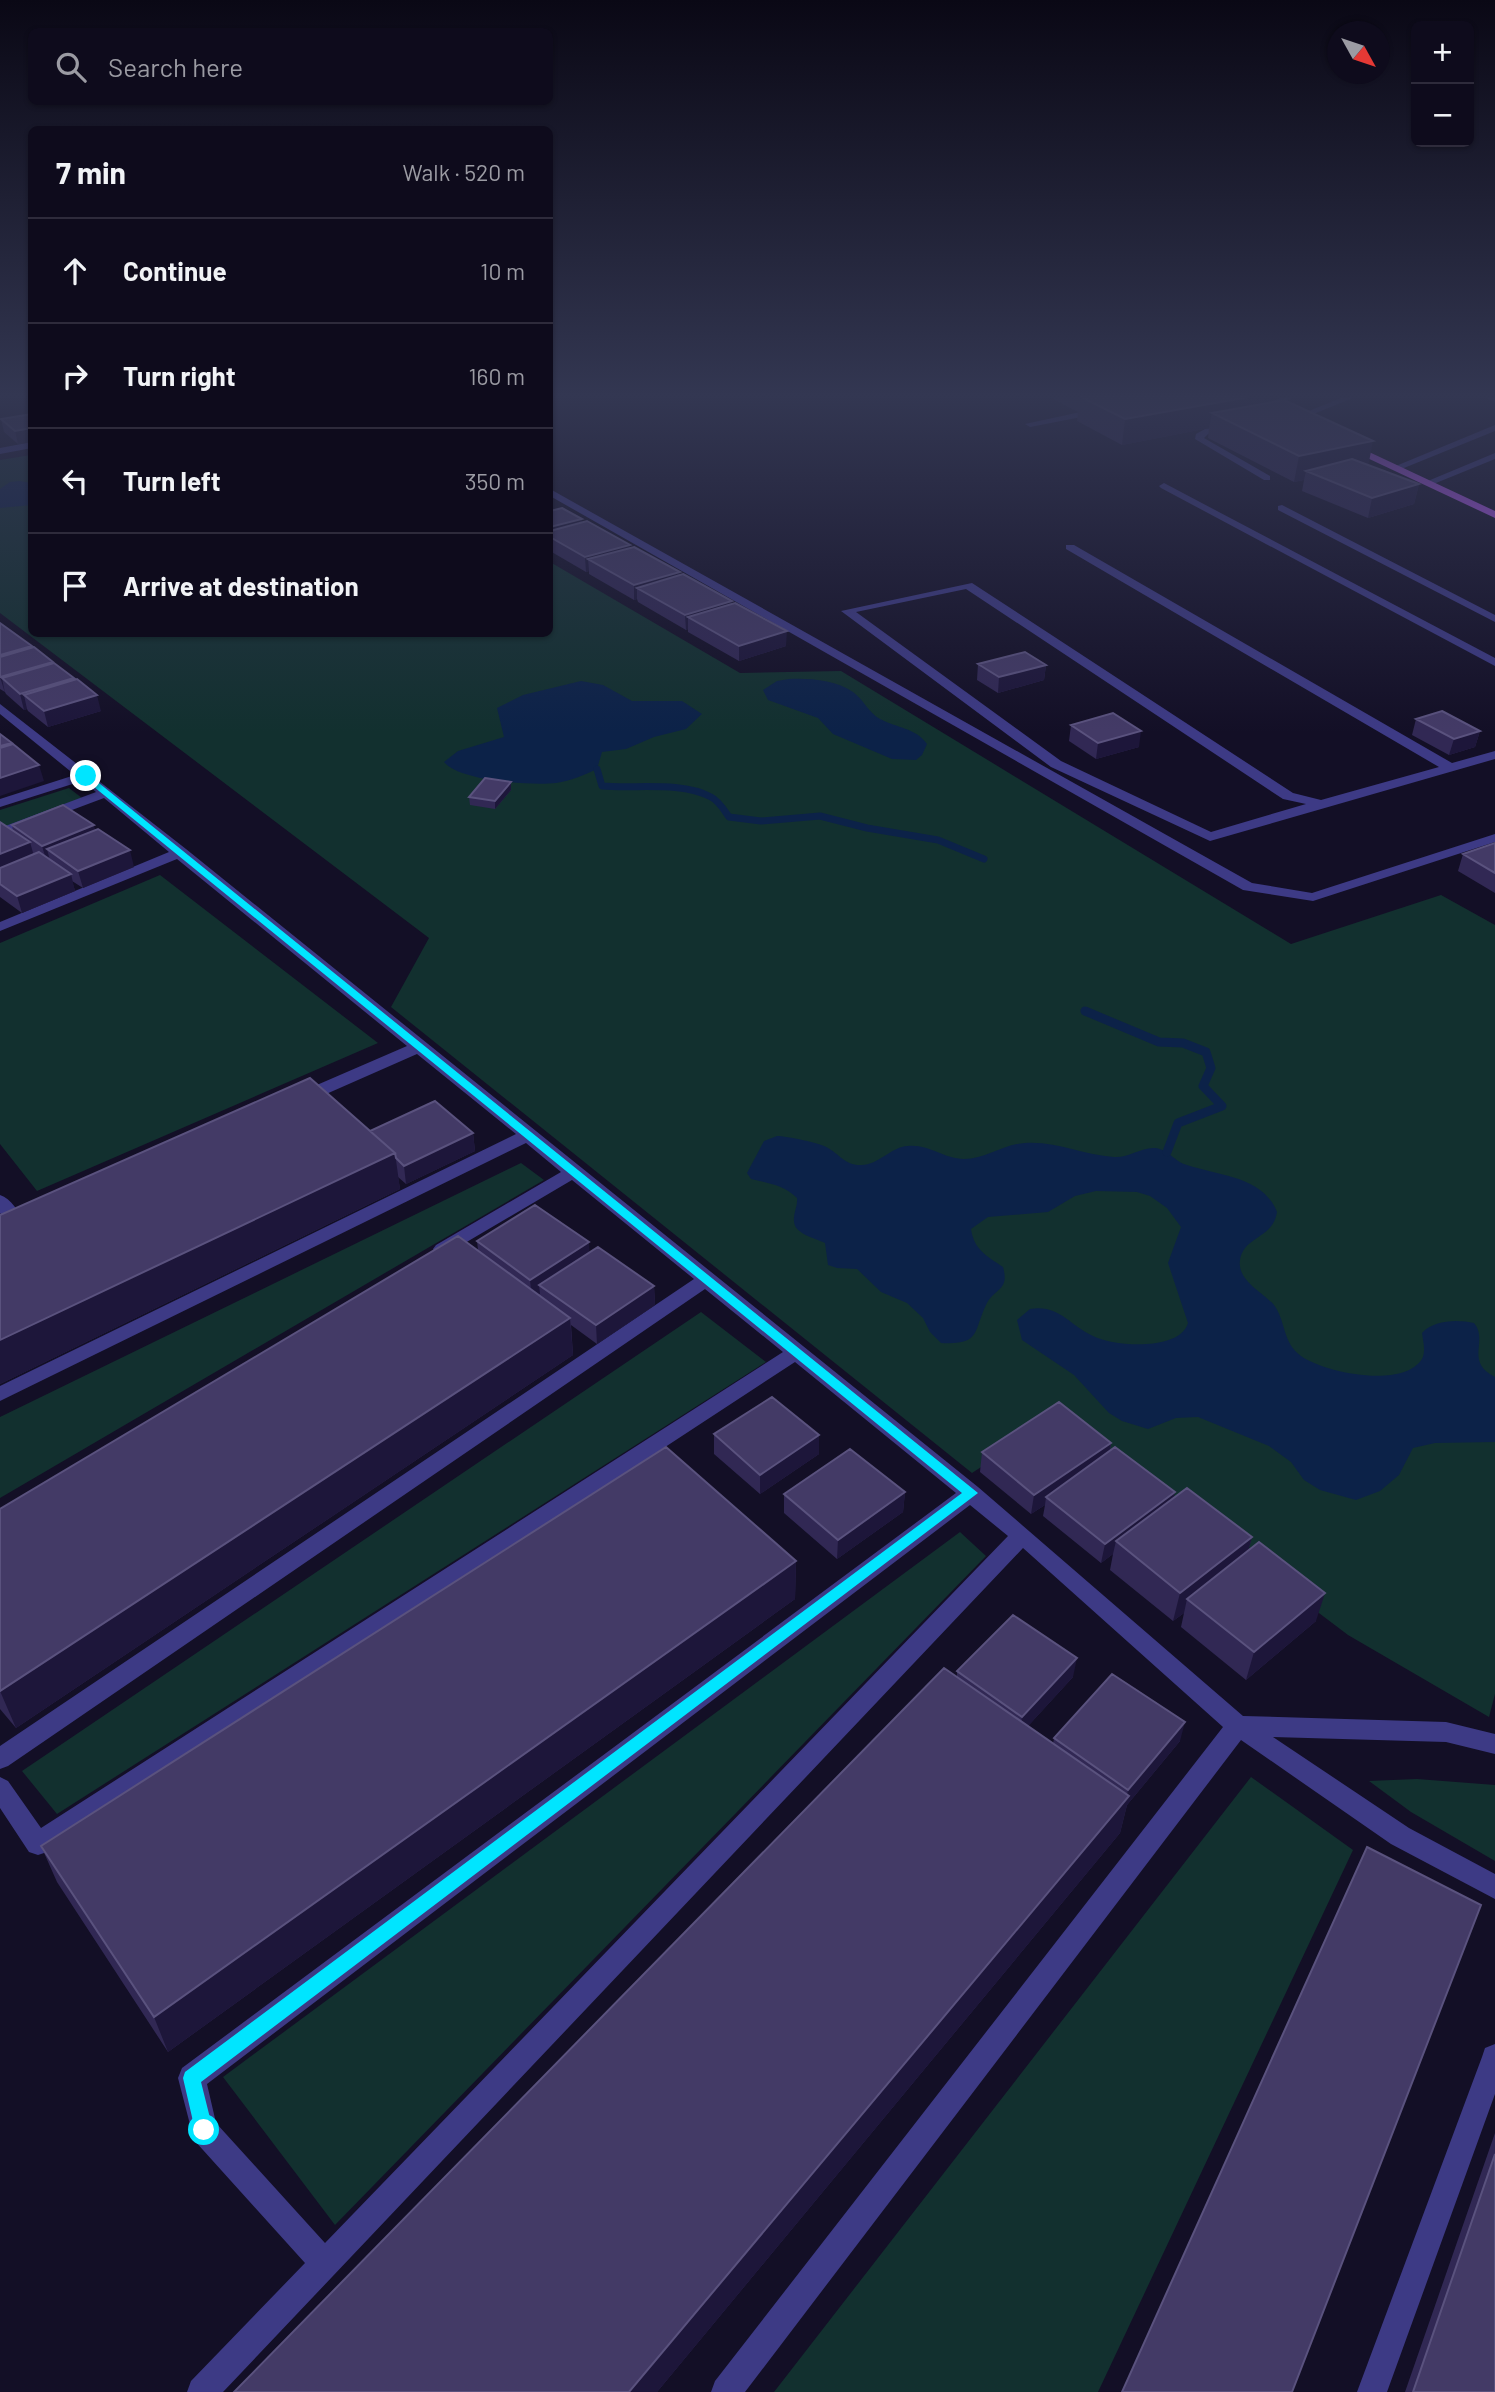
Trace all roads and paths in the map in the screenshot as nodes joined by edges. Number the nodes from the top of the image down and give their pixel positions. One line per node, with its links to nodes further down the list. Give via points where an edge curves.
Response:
1 (579, 509): 15 (street, via 1248,887 1314,897)
2 (1206, 509): 6 (street)
3 (1283, 509): 5 (street)
4 (1070, 547): 9 (street)
5 (1495, 619)
6 (1495, 663)
7 (3, 714): 10 (street)
8 (1495, 755): 9 (street)
9 (1451, 768): 13 (street)
10 (86, 776): 11 (street); 12 (street)
11 (106, 793): 14 (street); 16 (street)
12 (0, 803)
13 (1321, 804): 13 (street, via 1210,837 1056,764 847,611 968,585 1289,796)
14 (0, 833)
15 (1495, 838)
16 (181, 852): 17 (street); 18 (street)
17 (0, 927)
18 (421, 1046): 19 (street); 20 (street)
19 (281, 1106)
20 (530, 1134): 21 (street); 27 (street)
21 (575, 1171): 24 (street); 25 (street)
22 (0, 1201): 23 (street)
23 (15, 1222)
24 (431, 1256)
25 (707, 1279): 26 (street); 32 (street)
26 (797, 1352): 28 (street); 33 (street, via 38,1844)
27 (0, 1394)
28 (971, 1493): 29 (street); 36 (street, via 192,2078 204,2130)
29 (1022, 1535): 30 (street); 36 (street)
30 (1238, 1726): 31 (street, via 1446,1732); 34 (street, via 1400,1836); 38 (street)
31 (1495, 1744)
32 (0, 1759)
33 (0, 1788)
34 (1495, 1887)
35 (1495, 2057): 39 (street)
36 (325, 2264): 37 (street)
37 (202, 2392)
38 (726, 2392)
39 (1372, 2392)

